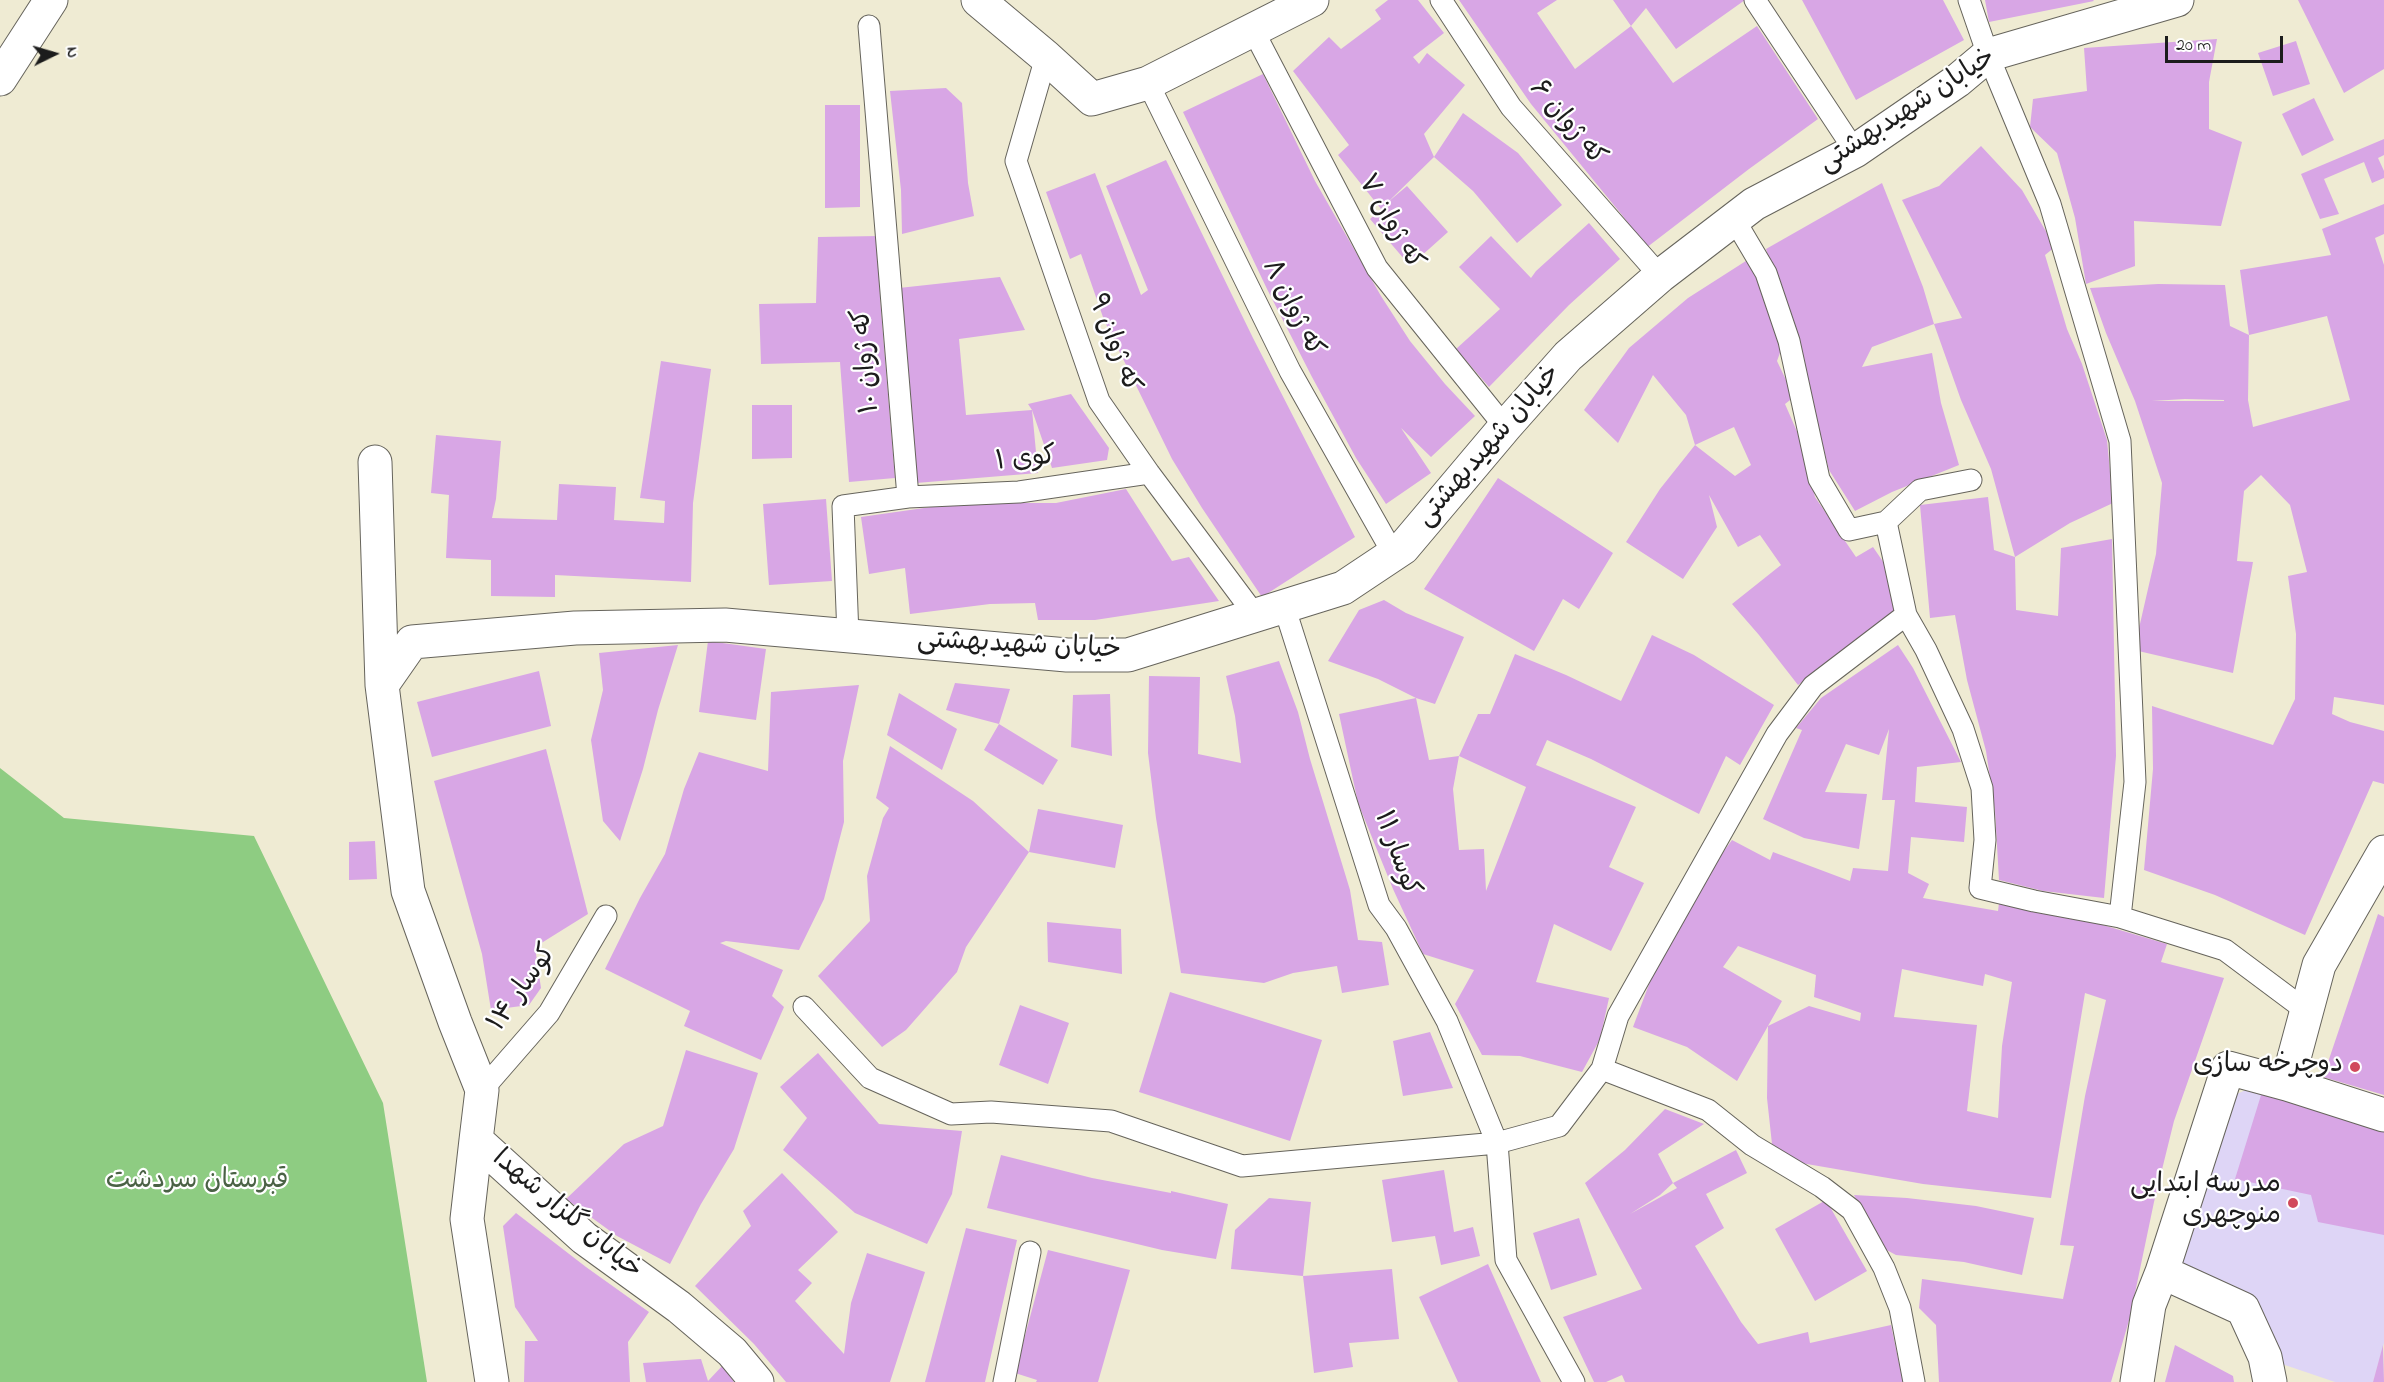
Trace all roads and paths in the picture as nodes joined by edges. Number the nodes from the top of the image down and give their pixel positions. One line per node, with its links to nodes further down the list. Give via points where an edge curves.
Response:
1 (51, 0): 12 (street)
2 (978, 0): 11 (street)
3 (1312, 0): 9 (street)
4 (1441, 0): 16 (lane, که ژوان ۶, via 1511,106)
5 (1755, 0): 14 (lane)
6 (1969, 0): 10 (lane)
7 (2177, 0): 10 (street, خیابان شهیدبهشتی)
8 (869, 26): 21 (lane, که ژوان ۱۰)
9 (1253, 30): 13 (street); 17 (lane, که ژوان ۷, via 1377,267)
10 (1988, 55): 14 (street, خیابان شهیدبهشتی); 30 (lane, via 2050,204 2120,441 2135,782)
11 (1046, 57): 13 (street, via 1092,99); 19 (lane, که ژوان ۹, via 1016,161 1100,401)
12 (0, 79)
13 (1148, 83): 23 (lane, که ژوان ۸, via 1290,371)
14 (1855, 151): 15 (street, خیابان شهیدبهشتی, via 1754,204)
15 (1734, 219): 16 (street, خیابان شهیدبهشتی); 22 (lane, via 1766,273 1789,341 1819,479 1850,530)
16 (1660, 276): 17 (street, خیابان شهیدبهشتی, via 1568,356)
17 (1505, 427): 23 (street, خیابان شهیدبهشتی)
18 (375, 462): 27 (street)
19 (1149, 473): 21 (lane, کوی ۱, via 1019,492); 24 (lane, که ژوان ۹)
20 (1971, 480): 22 (lane, via 1920,490)
21 (908, 497): 26 (lane, via 843,506)
22 (1886, 522): 25 (lane)
23 (1394, 555): 24 (street, خیابان شهیدبهشتی, via 1343,588)
24 (1270, 611): 26 (street, خیابان شهیدبهشتی, via 1128,655 1067,655); 38 (lane, کوسار ۱۱, via 1379,905 1447,1021)
25 (1906, 615): 30 (lane, via 1963,729 1982,788 1985,840 1980,888); 33 (lane, via 1813,686 1777,734 1618,1016)
26 (848, 636): 27 (street, خیابان شهیدبهشتی, via 725,625 575,628 412,642)
27 (382, 685): 35 (street, via 408,891)
28 (2384, 852): 32 (street, via 2319,966)
29 (606, 916): 35 (lane, کوسار ۱۴, via 549,1013)
30 (2120, 916): 32 (lane, via 2225,950)
31 (804, 1007): 38 (lane, via 870,1078 951,1114 991,1112 1111,1121 1242,1166)
32 (2308, 1012): 34 (street)
33 (1602, 1069): 38 (lane, via 1559,1126); 45 (lane, via 1708,1110 1752,1145 1852,1210 1884,1268 1900,1308)
34 (2287, 1084): 36 (street); 40 (street, via 2228,1068)
35 (482, 1090): 37 (street)
36 (2384, 1115)
37 (476, 1140): 41 (street, خیابان گلزار شهدا, via 467,1219); 42 (street, خیابان گلزار شهدا, via 584,1238 679,1307 732,1352)
38 (1497, 1143): 44 (lane, کوسار ۱۱, via 1506,1260)
39 (1030, 1252): 43 (lane)
40 (2162, 1272): 46 (street, via 2149,1305); 47 (street, via 2243,1309 2265,1357)
41 (492, 1382)
42 (757, 1382)
43 (1004, 1382)
44 (1574, 1382)
45 (1914, 1382)
46 (2137, 1382)
47 (2270, 1382)

